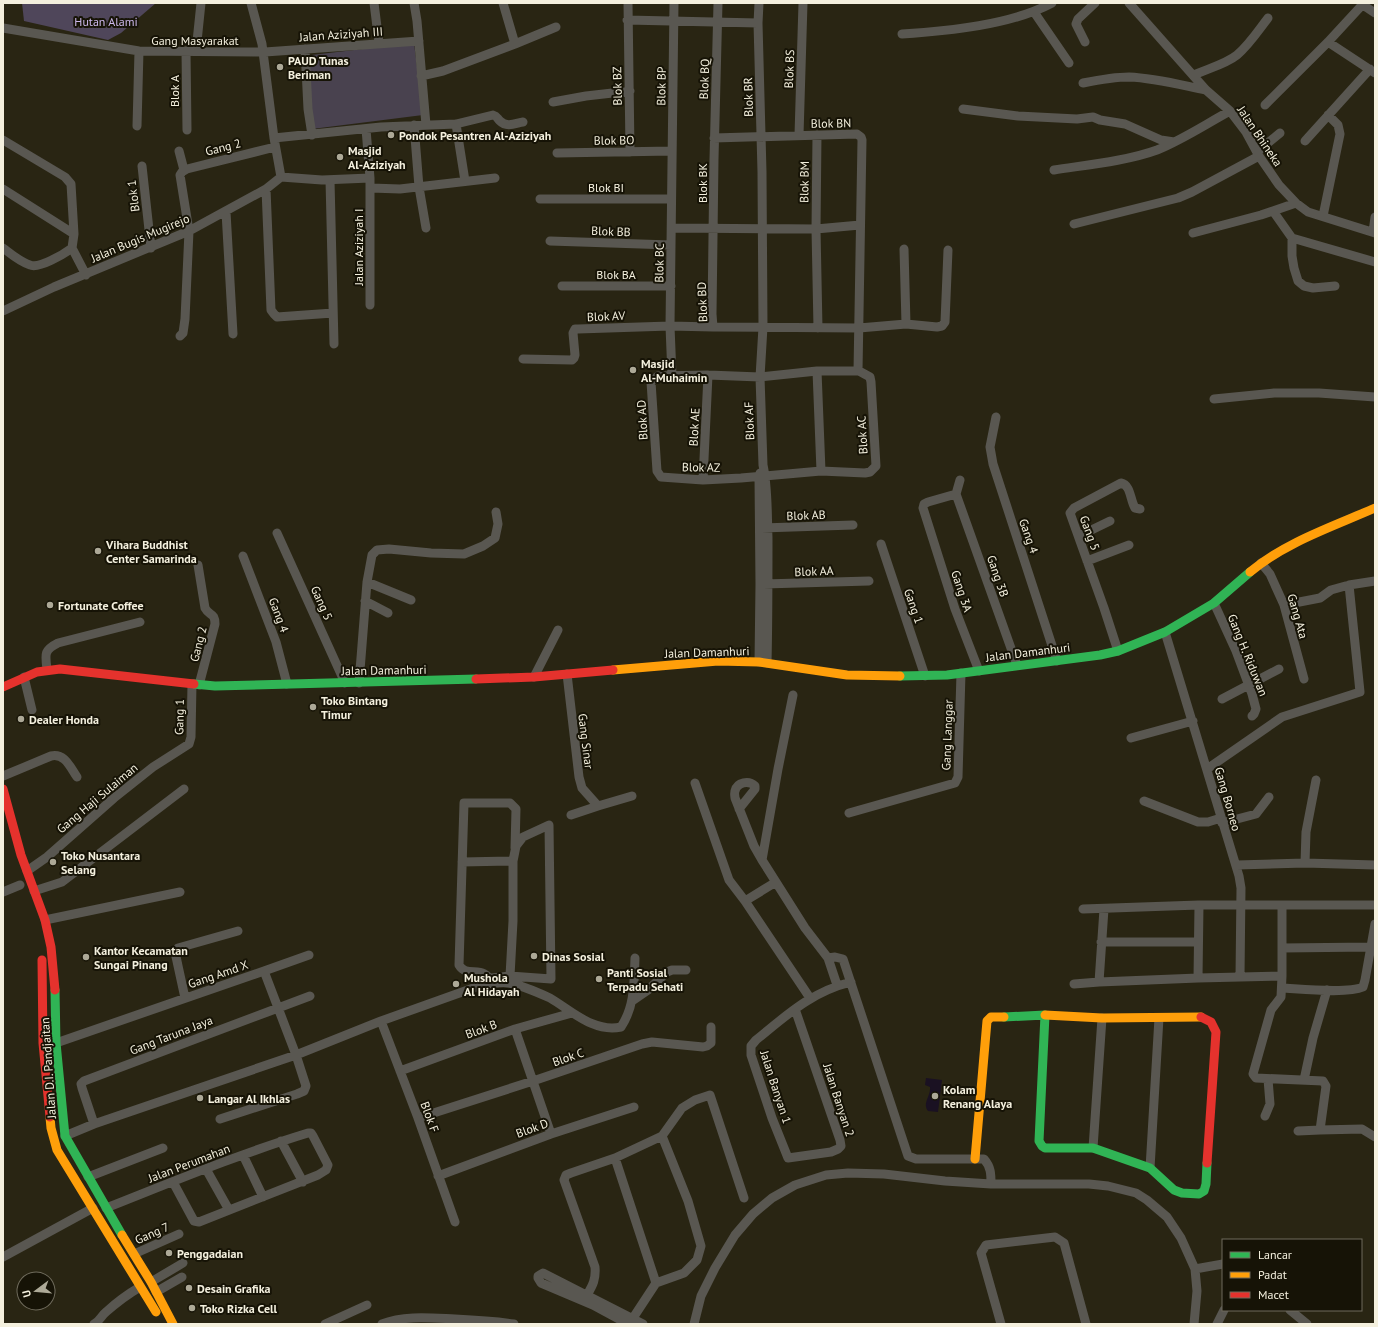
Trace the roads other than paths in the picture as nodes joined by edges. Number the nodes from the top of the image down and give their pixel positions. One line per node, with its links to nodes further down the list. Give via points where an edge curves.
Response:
1 (201, 3): 33 (street)
2 (374, 3): 28 (street)
3 (414, 3): 25 (street)
4 (503, 3): 29 (street)
5 (628, 3): 18 (street, Blok BZ)
6 (674, 3): 19 (street, Blok BP)
7 (718, 3): 20 (street, Blok BQ)
8 (759, 3): 21 (street, Blok BR)
9 (803, 3): 56 (street, Blok BS)
10 (1052, 3): 15 (street)
11 (1094, 3): 26 (street, via 1076,24)
12 (1129, 3): 37 (street, Jalan Bhineka)
13 (249, 4): 34 (street)
14 (1363, 4): 16 (street); 27 (street)
15 (1034, 12): 24 (street, via 938,32); 35 (street)
16 (1375, 13)
17 (1268, 18): 37 (street, via 1236,56)
18 (627, 20): 19 (street); 41 (street, Blok BZ)
19 (674, 22): 20 (street); 65 (street, Blok BP)
20 (717, 22): 21 (street); 59 (street, Blok BQ)
21 (758, 23): 58 (street, Blok BR)
22 (556, 27): 29 (street)
23 (3, 28): 31 (street, Gang Masyarakat)
24 (902, 34)
25 (419, 41): 28 (street, Jalan Aziziyah III); 38 (street)
26 (1085, 42)
27 (1328, 42): 36 (street); 43 (street)
28 (379, 43): 30 (street, Jalan Aziziyah III)
29 (515, 44): 38 (street, via 443,71)
30 (305, 49): 34 (street, Jalan Aziziyah III); 55 (street)
31 (139, 51): 32 (street, Gang Masyarakat); 51 (street)
32 (186, 51): 33 (street, Gang Masyarakat); 53 (street, Blok A)
33 (196, 51): 34 (street, Gang Masyarakat)
34 (264, 52): 63 (street)
35 (1069, 63)
36 (1372, 71): 46 (street)
37 (1194, 75): 40 (street, Jalan Bhineka)
38 (421, 76): 50 (street)
39 (1083, 83): 40 (street, via 1128,77)
40 (1206, 90): 45 (street, Jalan Bhineka)
41 (630, 91): 42 (street); 66 (street, Blok BZ)
42 (553, 102)
43 (1265, 105)
44 (963, 109): 62 (street, via 1038,118 1093,117 1125,124 1161,140)
45 (1230, 111): 62 (street); 68 (street, Jalan Bhineka)
46 (1328, 116): 61 (street); 86 (street, via 1338,125 1340,134)
47 (523, 122): 48 (street, Gang 2, via 507,125 493,115)
48 (456, 124): 50 (street, Gang 2); 76 (street)
49 (414, 125): 50 (street, Gang 2); 52 (street, Gang 2); 77 (street)
50 (426, 125)
51 (137, 126)
52 (366, 129): 55 (street, Gang 2); 73 (street, Jalan Aziziyah I)
53 (187, 130)
54 (1280, 133): 68 (street)
55 (312, 135): 63 (street, Gang 2)
56 (799, 135): 57 (street, Blok BN); 58 (street, Blok BN)
57 (817, 135): 89 (street, Blok BN, via 857,134 861,137); 94 (street, Blok BM)
58 (760, 136): 59 (street, Blok BN); 93 (street, Blok BR)
59 (714, 138): 92 (street, Blok BK)
60 (3, 140): 98 (street, via 69,181)
61 (1305, 141)
62 (1174, 142): 70 (street, via 1134,156)
63 (275, 143): 71 (street, Gang 2); 72 (street)
64 (179, 151): 71 (street)
65 (672, 151): 66 (street, Blok BO); 82 (street, Blok BC)
66 (630, 152): 67 (street, Blok BO)
67 (557, 153)
68 (1258, 154): 83 (street, Jalan Bhineka, via 1279,185); 88 (street, via 1178,198)
69 (142, 166): 104 (street, Blok 1)
70 (1054, 170)
71 (182, 172): 95 (street)
72 (281, 177): 75 (street); 80 (street, Jalan Bugis Mugirejo)
73 (370, 178): 75 (street); 78 (street, Jalan Aziziyah I)
74 (495, 178): 76 (street)
75 (330, 180): 114 (street)
76 (465, 181): 77 (street)
77 (419, 187): 78 (street, via 385,190); 90 (street)
78 (371, 188): 112 (street, Jalan Aziziyah I)
79 (3, 189): 98 (street)
80 (266, 189): 85 (street, Jalan Bugis Mugirejo); 114 (street, via 271,310 277,317)
81 (540, 199): 82 (street, Blok BI)
82 (672, 199): 91 (street, Blok BC)
83 (1296, 203): 84 (street); 86 (street, Jalan Bhineka, via 1308,212)
84 (1274, 211): 97 (street); 99 (street)
85 (226, 212): 95 (street, Jalan Bugis Mugirejo); 121 (street)
86 (1323, 216): 96 (street, Jalan Bhineka)
87 (1375, 217): 96 (street)
88 (1074, 224)
89 (860, 225): 94 (street); 120 (street)
90 (426, 228)
91 (672, 228): 92 (street); 101 (street, Blok BC)
92 (714, 228): 93 (street); 117 (street, Blok BD)
93 (762, 229): 94 (street); 118 (street, Blok AF)
94 (816, 229): 119 (street, Blok BM)
95 (189, 231): 104 (street, Jalan Bugis Mugirejo); 122 (street, via 185,319 183,333)
96 (1374, 232)
97 (1193, 233)
98 (74, 234): 103 (street)
99 (1292, 238): 107 (street); 111 (street, via 1292,256 1298,281 1313,288)
100 (550, 241): 101 (street, Blok BB)
101 (671, 245): 110 (street, Blok BC)
102 (3, 248): 103 (street, via 33,266 41,265)
103 (72, 248): 108 (street)
104 (151, 248): 108 (street, Jalan Bugis Mugirejo)
105 (904, 249): 115 (street)
106 (948, 250): 115 (street, Blok BD, via 945,322 937,327)
107 (1375, 262)
108 (86, 274): 113 (street, Jalan Bugis Mugirejo)
109 (562, 286): 110 (street, Blok BA)
110 (670, 286): 116 (street, Blok BC)
111 (1335, 286)
112 (370, 305)
113 (3, 311)
114 (333, 313): 123 (street)
115 (906, 324): 120 (street, Blok BD)
116 (670, 326): 117 (street); 124 (street, Blok AV, via 575,329 575,355 572,360); 128 (street, Blok BC)
117 (714, 327): 118 (street, Blok BD)
118 (763, 327): 119 (street, Blok BD); 129 (street, Blok AF)
119 (818, 328): 120 (street, Blok BD)
120 (859, 328): 126 (street)
121 (234, 334)
122 (180, 336)
123 (334, 344)
124 (523, 359)
125 (817, 371): 126 (street); 129 (street); 133 (street)
126 (858, 371): 133 (street, Blok AC, via 870,377 871,382 876,466 865,474)
127 (708, 375): 128 (street); 129 (street); 137 (street, Blok AE)
128 (672, 376): 134 (street, Blok AD, via 658,376 651,382 657,471)
129 (760, 377): 135 (street, Blok AF)
130 (1375, 397): 131 (street, via 1274,393)
131 (1214, 399)
132 (996, 417): 168 (street, Gang 4, via 990,447 993,464)
133 (822, 471): 135 (street, Blok AC)
134 (661, 477): 137 (street, Blok AZ)
135 (762, 477): 136 (street, Blok AC); 145 (street, Blok AF)
136 (741, 478): 137 (street, Blok AZ)
137 (703, 480)
138 (960, 480): 139 (street)
139 (956, 494): 170 (street, Gang 3B); 173 (street, Gang 3A, via 924,504 923,508 955,609)
140 (1375, 508): 152 (main road, Jalan Damanhuri, via 1300,540)
141 (1140, 509): 147 (street, Gang 5, via 1135,508 1127,486 1124,483 1117,484 1071,510 1071,517)
142 (496, 512): 156 (street, via 498,524 495,538 483,546 464,554 377,550 372,555)
143 (1110, 521): 147 (street)
144 (853, 525): 145 (street, Blok AB)
145 (764, 528): 157 (street, Blok AF)
146 (277, 532): 180 (street, Gang 5)
147 (1079, 536): 151 (street, Gang 5)
148 (881, 544): 176 (street, Gang 1)
149 (1129, 545): 151 (street)
150 (242, 556): 183 (street, Gang 4, via 276,642)
151 (1088, 560): 167 (street, Gang 5)
152 (1261, 563): 161 (main road, Jalan Damanhuri); 162 (street, Gang Ata, via 1270,574)
153 (198, 565): 182 (street, Gang 2, via 205,608 214,615 215,624)
154 (869, 581): 157 (street, Blok AA)
155 (1375, 581): 158 (street)
156 (367, 582): 159 (street); 160 (street)
157 (764, 584): 169 (street, Blok AF)
158 (1349, 585): 162 (street, via 1331,590 1320,598); 193 (street, via 1360,692 1282,718)
159 (411, 600)
160 (365, 601): 163 (street); 181 (street)
161 (1214, 603): 166 (main road, Jalan Damanhuri); 184 (street, Gang H. Riduwan)
162 (1284, 605): 179 (street, Gang Ata)
163 (388, 613)
164 (140, 622): 172 (street, via 50,647 46,651)
165 (558, 630): 177 (street)
166 (1165, 632): 167 (main road, Jalan Damanhuri); 190 (street, Gang Borneo)
167 (1118, 651): 168 (main road, Jalan Damanhuri)
168 (1057, 661): 170 (main road, Jalan Damanhuri)
169 (763, 662): 175 (main road, Jalan Damanhuri, via 718,661); 176 (main road, Jalan Damanhuri, via 848,675)
170 (1016, 666): 173 (main road, Jalan Damanhuri)
171 (1278, 668): 184 (street)
172 (47, 669): 178 (main road, Jalan Damanhuri); 182 (main road, Jalan Damanhuri)
173 (979, 671): 174 (main road, Jalan Damanhuri)
174 (962, 673): 176 (main road, Jalan Damanhuri); 205 (street, Gang Langgar, via 956,783)
175 (567, 674): 177 (main road, Jalan Damanhuri); 203 (street, Gang Sinar, via 579,777 582,788)
176 (925, 676)
177 (534, 677): 181 (main road, Jalan Damanhuri)
178 (24, 678): 185 (main road, Jalan Damanhuri); 188 (street)
179 (1304, 679)
180 (345, 683): 181 (main road, Jalan Damanhuri); 183 (main road, Jalan Damanhuri)
181 (359, 683)
182 (196, 684): 183 (main road, Jalan Damanhuri); 192 (street, Gang 1, via 191,737)
183 (287, 684)
184 (1249, 684): 187 (street); 189 (street, Gang H. Riduwan, via 1255,705)
185 (3, 687)
186 (794, 695): 209 (street)
187 (1222, 699)
188 (32, 710)
189 (1252, 716)
190 (1192, 721): 191 (street); 193 (street, Gang Borneo)
191 (1130, 738)
192 (185, 747): 215 (street, Gang Haji Sulaiman, via 153,767)
193 (1207, 769): 207 (street, Gang Borneo)
194 (3, 776): 195 (street, via 57,755 63,757)
195 (77, 777)
196 (1316, 780): 212 (street, via 1306,832)
197 (695, 783): 221 (street, via 729,880)
198 (3, 789): 215 (main road, Jalan D.I. Pandjaitan)
199 (184, 789): 218 (street, via 62,882)
200 (632, 796): 203 (street)
201 (1269, 797): 207 (street, via 1256,814)
202 (1144, 801): 207 (street, via 1198,822)
203 (598, 806): 206 (street)
204 (740, 809): 209 (street)
205 (849, 813)
206 (571, 815)
207 (1222, 821): 213 (street, Gang Borneo)
208 (515, 850): 210 (street); 211 (street, via 516,809 510,803 464,804); 241 (street, via 523,837 549,825 551,978)
209 (762, 860): 216 (street)
210 (513, 861): 211 (street); 241 (street)
211 (462, 862): 246 (street, via 459,965 465,971 488,975)
212 (1305, 863): 213 (street); 214 (street)
213 (1236, 865): 223 (street, Gang Borneo, via 1241,888)
214 (1375, 865)
215 (27, 871): 218 (main road, Jalan D.I. Pandjaitan)
216 (776, 882): 221 (street); 238 (street)
217 (20, 885): 219 (street)
218 (34, 891): 228 (main road, Jalan D.I. Pandjaitan)
219 (3, 892)
220 (180, 892): 228 (street)
221 (745, 901): 256 (street)
222 (1199, 905): 223 (street); 227 (street); 232 (street)
223 (1241, 905): 224 (street); 243 (street, Gang Borneo)
224 (1282, 906): 225 (street); 234 (street)
225 (1375, 906)
226 (1082, 909): 227 (street)
227 (1104, 909): 231 (street)
228 (44, 920): 235 (main road, Jalan D.I. Pandjaitan)
229 (1375, 924): 233 (street)
230 (238, 931): 255 (street, via 178,948 175,952)
231 (1101, 942): 232 (street); 248 (street)
232 (1198, 942): 244 (street)
233 (1371, 947): 234 (street); 245 (street)
234 (1282, 948): 242 (street)
235 (52, 954): 267 (main road, Jalan D.I. Pandjaitan, via 42,953); 268 (main road, Jalan D.I. Pandjaitan)
236 (309, 955): 240 (street)
237 (635, 958): 257 (street)
238 (828, 958): 247 (street, via 843,959); 251 (street)
239 (686, 970): 257 (street, via 667,972)
240 (264, 971): 255 (street, Gang Amd X); 258 (street, Gang Amd X)
241 (510, 976): 246 (street)
242 (1282, 976): 243 (street); 252 (street)
243 (1240, 977): 244 (street)
244 (1198, 978): 248 (street)
245 (1365, 980): 249 (street); 253 (street, via 1363,987 1354,990)
246 (491, 981): 260 (street, via 518,986 548,998); 264 (street)
247 (851, 982): 251 (street, Jalan Banyan 1); 291 (street, via 908,1156 916,1159)
248 (1099, 982): 250 (street)
249 (1375, 982)
250 (1074, 984)
251 (838, 985): 256 (street, Jalan Banyan 1)
252 (1282, 988): 253 (street); 271 (street, via 1279,1001 1271,1010 1253,1070 1256,1078)
253 (1327, 990): 272 (street)
254 (310, 996): 258 (street, Gang Taruna Jaya)
255 (185, 998): 268 (street, Gang Amd X)
256 (810, 998): 259 (street, Jalan Banyan 1)
257 (632, 1001): 260 (street, via 622,1027 603,1028)
258 (278, 1007): 269 (street, Gang Amd X); 278 (street, Gang Taruna Jaya, via 84,1081 81,1084)
259 (795, 1009): 290 (street, Jalan Banyan 1, via 751,1046 751,1055); 290 (street, Jalan Banyan 2, via 841,1146 831,1152)
260 (572, 1013): 266 (street, Blok B)
261 (1045, 1015): 262 (main road); 287 (main road, via 1039,1141 1046,1148); 291 (main road, via 991,1017 987,1021)
262 (1102, 1018): 263 (main road); 287 (street)
263 (1159, 1018): 292 (street); 292 (main road, via 1201,1017 1209,1020 1214,1026 1204,1191 1199,1194 1182,1194)
264 (381, 1021): 269 (street); 270 (street, Blok F)
265 (711, 1027): 273 (street, Blok C, via 710,1043 707,1046 652,1042 642,1044)
266 (515, 1029): 270 (street, Blok B); 273 (street)
267 (43, 1043): 268 (street, Gang Amd X); 301 (main road, Jalan D.I. Pandjaitan, via 53,1138 57,1150)
268 (56, 1043): 282 (main road, Jalan D.I. Pandjaitan)
269 (296, 1055): 277 (street, Gang Amd X, via 306,1086 304,1091); 278 (street)
270 (400, 1071): 276 (street, Blok F)
271 (1268, 1079): 272 (street); 275 (street, via 1270,1104)
272 (1304, 1080): 279 (street, via 1321,1080 1325,1084)
273 (533, 1082): 276 (street, Blok C); 281 (street)
274 (634, 1107): 281 (street, Blok D)
275 (1265, 1116)
276 (418, 1118): 294 (street, Blok F)
277 (220, 1119)
278 (94, 1124): 282 (street)
279 (1320, 1130): 280 (street); 284 (street, via 1362,1130)
280 (1298, 1131)
281 (550, 1134): 294 (street, Blok D)
282 (65, 1136): 295 (main road, Jalan D.I. Pandjaitan)
283 (662, 1136): 289 (street); 300 (street, via 682,1108 694,1100 710,1095); 313 (street, via 688,1201 701,1246 697,1260 684,1273)
284 (1375, 1137)
285 (281, 1141): 288 (street, Jalan Perumahan); 297 (street); 297 (street, Jalan Perumahan, via 308,1133 313,1136 328,1168)
286 (163, 1148): 295 (street)
287 (1093, 1148): 292 (main road)
288 (242, 1155): 293 (street, Jalan Perumahan); 299 (street)
289 (615, 1158): 313 (street); 316 (street, via 566,1175 564,1180 596,1276)
290 (788, 1158)
291 (975, 1159): 298 (street, via 984,1159 988,1164)
292 (1150, 1168)
293 (206, 1169): 296 (street, Jalan Perumahan); 303 (street)
294 (438, 1176): 304 (street, Blok F)
295 (88, 1177): 302 (main road, Jalan D.I. Pandjaitan)
296 (173, 1182): 302 (street, Jalan Perumahan); 303 (street, via 196,1222)
297 (303, 1182): 299 (street)
298 (991, 1184): 310 (street, via 1089,1184 1136,1193 1167,1217 1181,1238); 327 (street, via 848,1173 826,1175 795,1185 772,1198 753,1214 735,1235 701,1296)
299 (263, 1197): 303 (street)
300 (744, 1198)
301 (93, 1208): 307 (street); 314 (main road, Jalan D.I. Pandjaitan)
302 (106, 1208): 306 (main road, Jalan D.I. Pandjaitan)
303 (229, 1210)
304 (455, 1222)
305 (179, 1234): 306 (street, Gang 7)
306 (134, 1254): 312 (main road, Jalan D.I. Pandjaitan)
307 (3, 1257)
308 (183, 1263): 312 (street)
309 (1222, 1264): 310 (street)
310 (1195, 1269): 330 (street, via 1197,1291)
311 (182, 1277): 315 (street)
312 (151, 1282): 315 (main road, Jalan D.I. Pandjaitan)
313 (656, 1283): 319 (street)
314 (140, 1286): 320 (street); 321 (main road, Jalan D.I. Pandjaitan)
315 (156, 1292): 322 (main road, Jalan D.I. Pandjaitan)
316 (587, 1295): 319 (street); 319 (street, via 547,1281)
317 (367, 1305): 323 (street)
318 (1291, 1311): 331 (street)
319 (631, 1321): 326 (street)
320 (94, 1324)
321 (163, 1324)
322 (173, 1324)
323 (325, 1324)
324 (382, 1324): 325 (street, via 403,1319 439,1318)
325 (514, 1324)
326 (643, 1324)
327 (694, 1324)
328 (1001, 1324): 329 (street, via 981,1253 986,1245 1055,1237 1064,1243)
329 (1086, 1324)
330 (1194, 1324)
331 (1308, 1324)

